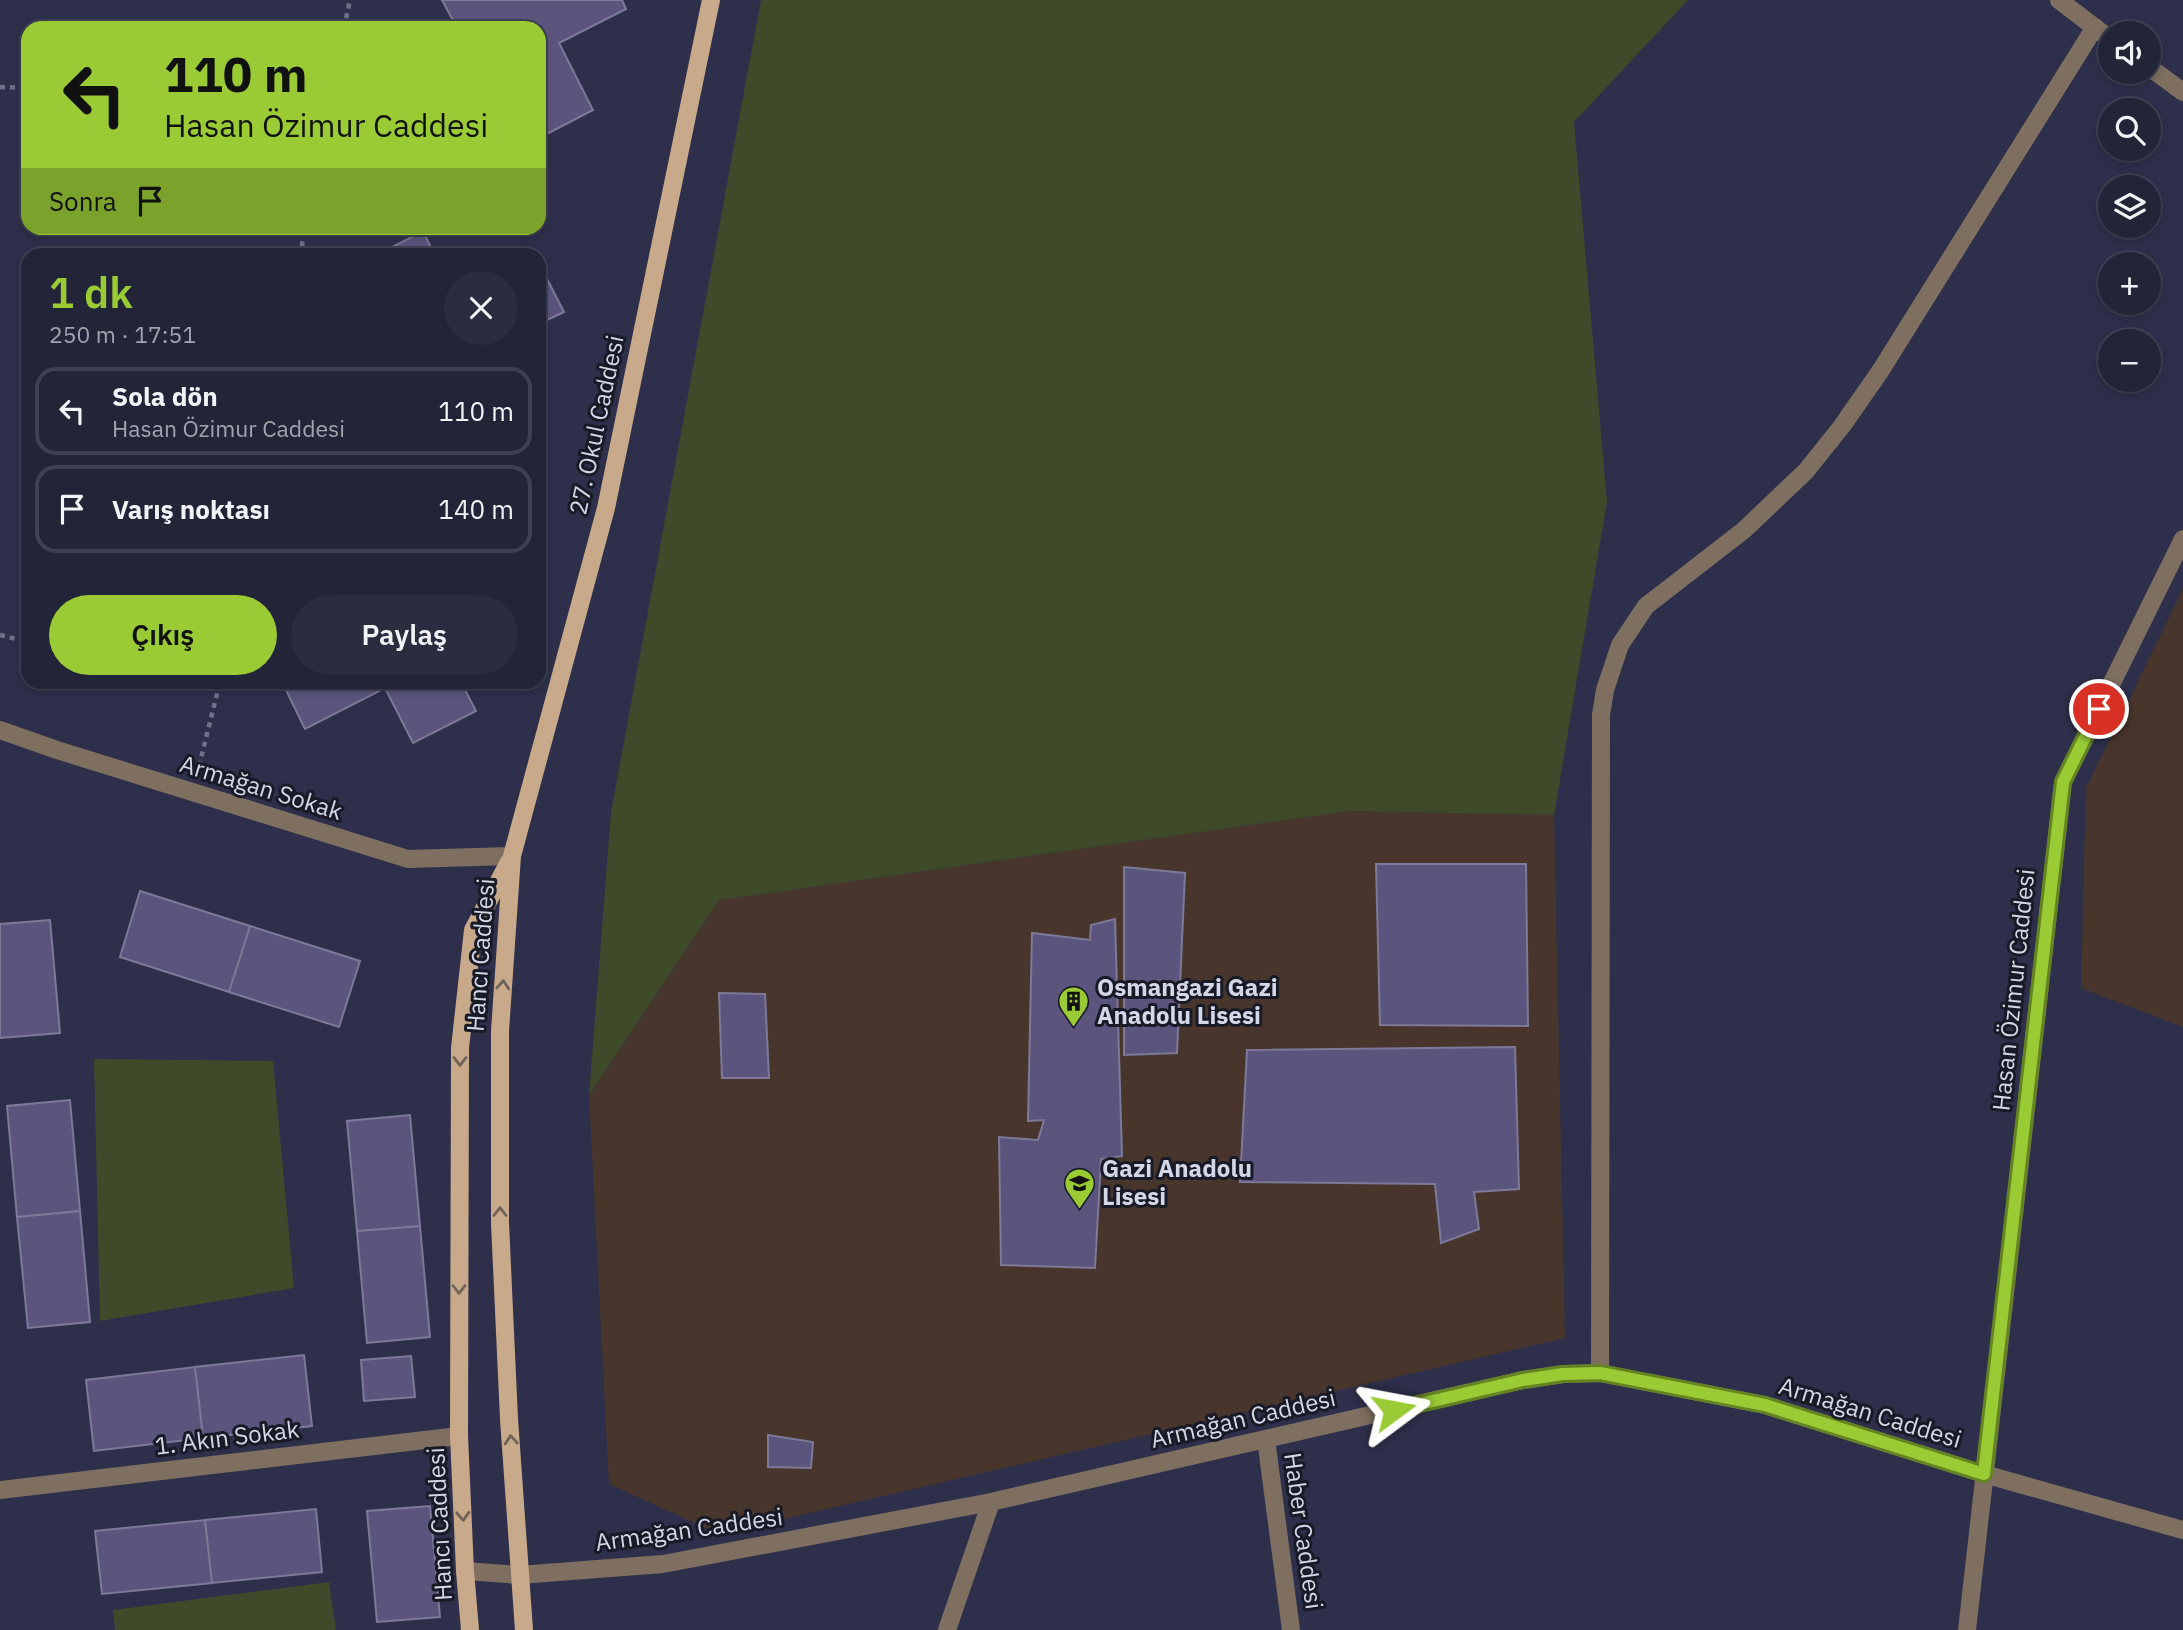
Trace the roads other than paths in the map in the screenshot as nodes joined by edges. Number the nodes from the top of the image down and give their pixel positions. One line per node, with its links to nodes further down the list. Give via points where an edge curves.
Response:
1 (711, 0): 9 (main road, 27. Okul Caddesi, via 606,508)
2 (2059, 0): 3 (street)
3 (2095, 27): 4 (street); 10 (street, via 1842,426 1807,471 1744,530 1646,606 1611,666 1601,715)
4 (2098, 29)
5 (2161, 76): 6 (street)
6 (2183, 92)
7 (2183, 539): 13 (street, Hasan Özimur Caddesi, via 2063,782)
8 (0, 730): 9 (street, Armağan Sokak, via 408,859)
9 (512, 856): 11 (main road, Hancı Caddesi, one-way to 11, via 474,930 460,1048); 18 (main road, Hancı Caddesi, one-way to 9, via 500,1209 500,1031)
10 (1600, 1373): 12 (street, Armağan Caddesi, via 1523,1380); 13 (street, Armağan Caddesi, via 1765,1405)
11 (459, 1436): 14 (street, 1. Akın Sokak); 17 (main road, Hancı Caddesi, one-way to 17)
12 (1266, 1439): 15 (street, Armağan Caddesi); 22 (street, Haber Caddesi)
13 (1984, 1474): 16 (street, Armağan Caddesi); 23 (street, Hasan Özimur Caddesi)
14 (0, 1490)
15 (991, 1502): 18 (street, Armağan Caddesi, via 663,1563); 21 (street)
16 (2183, 1530)
17 (466, 1571): 18 (street, Armağan Caddesi); 19 (main road, Hancı Caddesi)
18 (519, 1575): 20 (main road, Hancı Caddesi)
19 (470, 1630)
20 (524, 1630)
21 (947, 1630)
22 (1291, 1630)
23 (1967, 1630)

